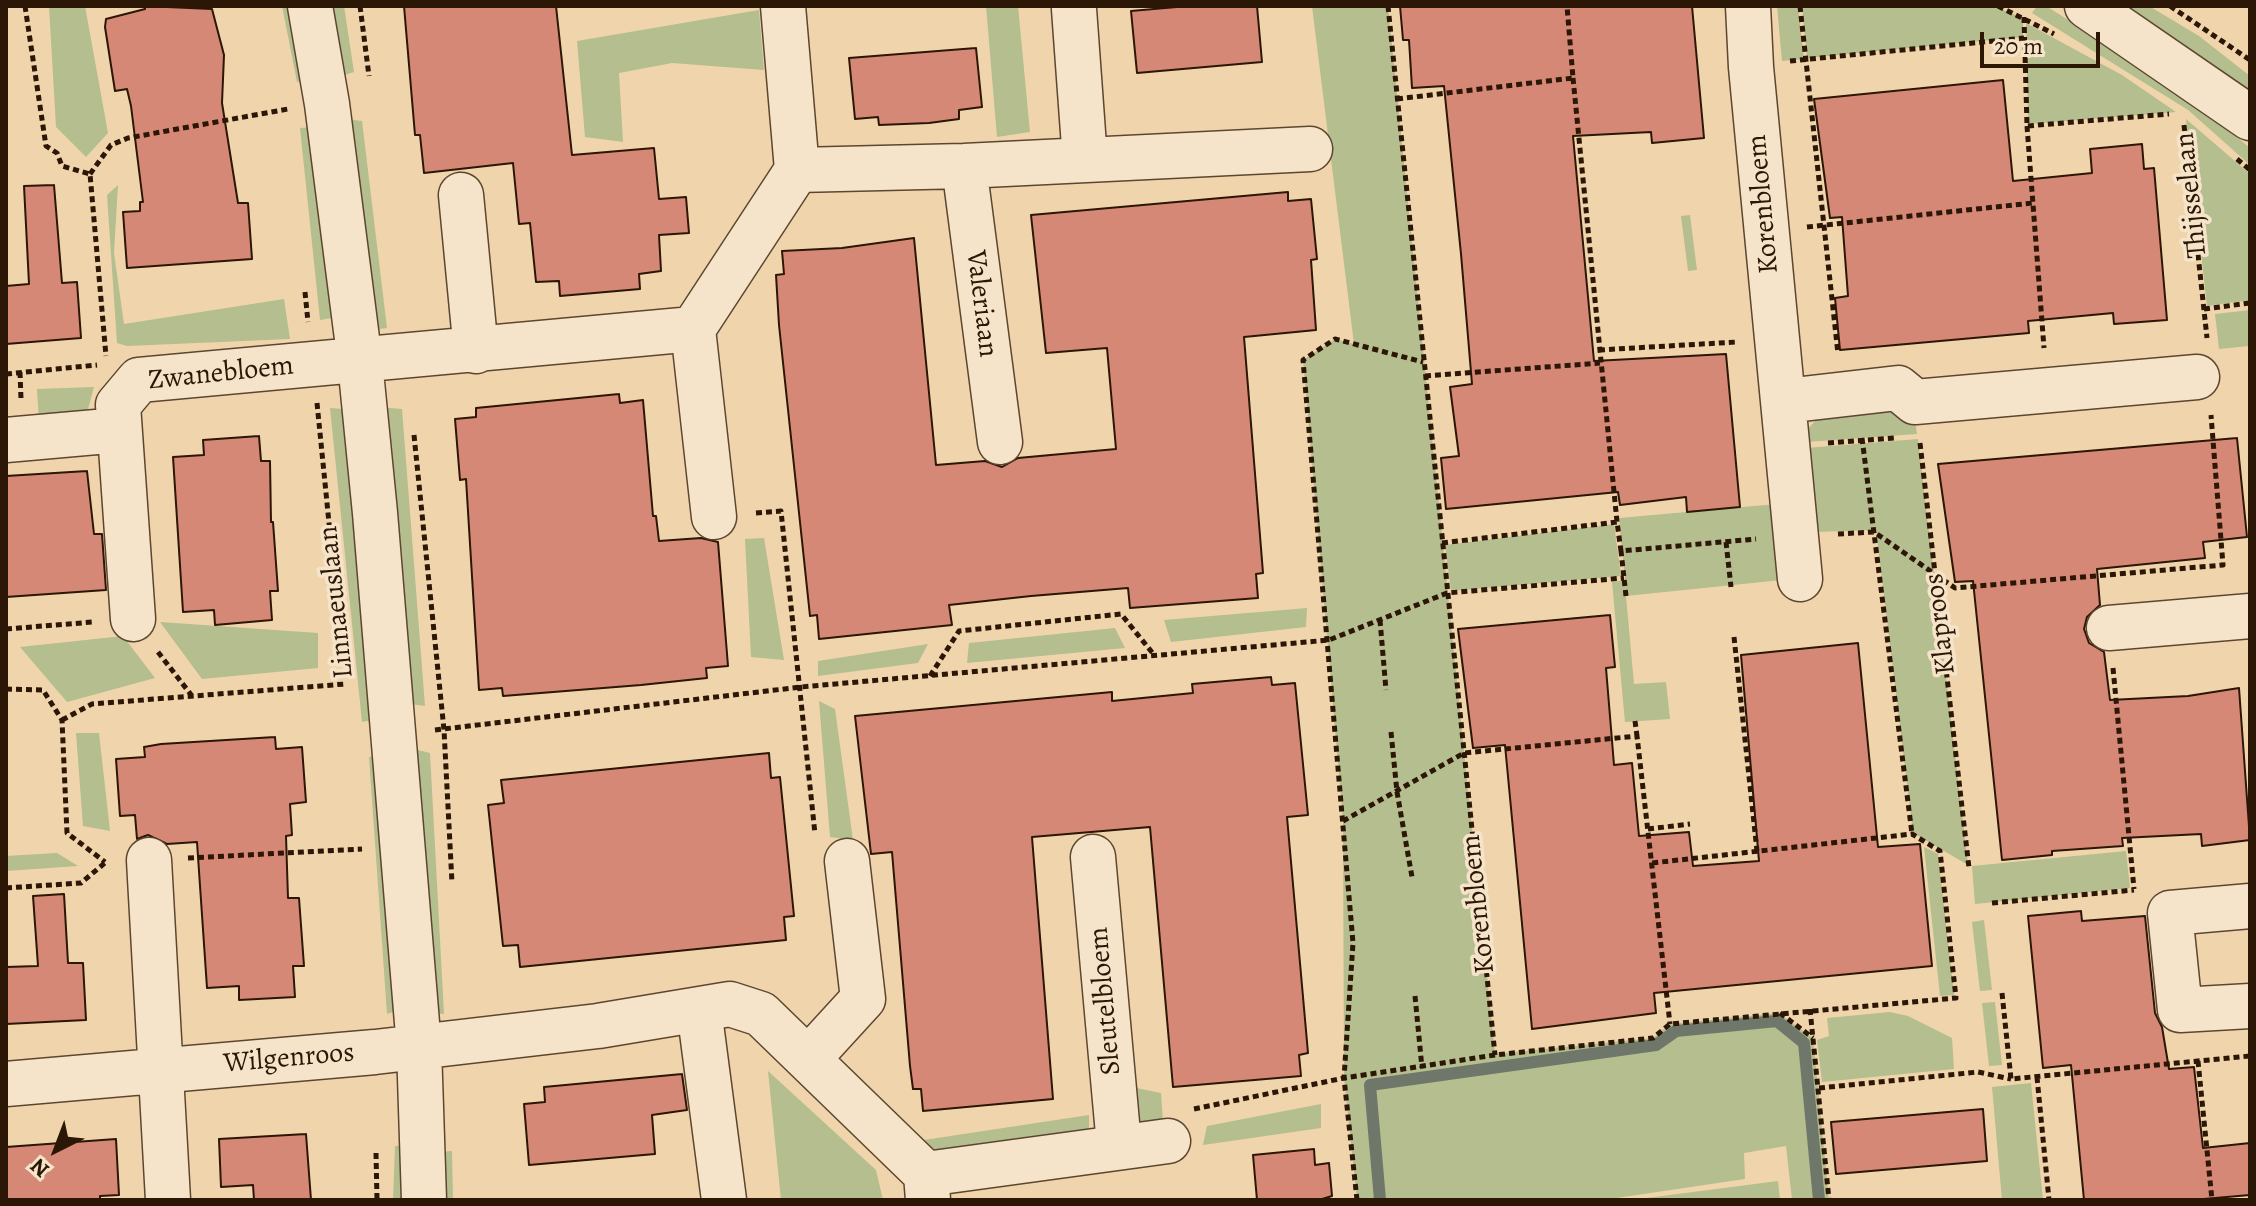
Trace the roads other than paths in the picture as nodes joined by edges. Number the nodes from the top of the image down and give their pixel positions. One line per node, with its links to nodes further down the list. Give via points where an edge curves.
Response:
1 (310, 6): 14 (street, Linnaeuslaan)
2 (783, 6): 10 (street)
3 (1748, 6): 16 (street, Korenbloem)
4 (2087, 6): 6 (street, Thijsselaan)
5 (1074, 9): 8 (street)
6 (2250, 118)
7 (1310, 149): 8 (street)
8 (1085, 160): 9 (street)
9 (964, 166): 10 (street); 19 (street, Valeriaan)
10 (797, 170): 12 (street)
11 (461, 195): 13 (street)
12 (693, 329): 13 (street); 20 (street)
13 (476, 351): 14 (street)
14 (360, 362): 17 (street, Zwanebloem, via 139,380 118,405); 31 (street, Linnaeuslaan)
15 (2205, 380): 16 (street, via 1915,402 1898,388)
16 (1785, 401): 21 (street, Korenbloem)
17 (119, 430): 18 (street); 23 (street, Zwanebloem)
18 (6, 440)
19 (1000, 442)
20 (714, 517)
21 (1800, 579)
22 (2250, 616): 24 (street)
23 (133, 619)
24 (2109, 628)
25 (1093, 857): 36 (street, Sleutelbloem)
26 (149, 860): 33 (street)
27 (847, 861): 32 (street, via 863,999)
28 (2250, 906): 29 (street, via 2152,901 2180,1010)
29 (2250, 1006)
30 (699, 1009): 31 (street); 32 (street, via 730,1004 761,1014); 40 (street)
31 (419, 1047): 33 (street, Wilgenroos); 39 (street, Linnaeuslaan)
32 (809, 1058): 37 (street)
33 (159, 1071): 34 (street, Wilgenroos); 38 (street)
34 (6, 1084)
35 (1168, 1141): 36 (street)
36 (1119, 1145): 37 (street)
37 (927, 1187)
38 (168, 1200)
39 (424, 1200)
40 (724, 1200)

